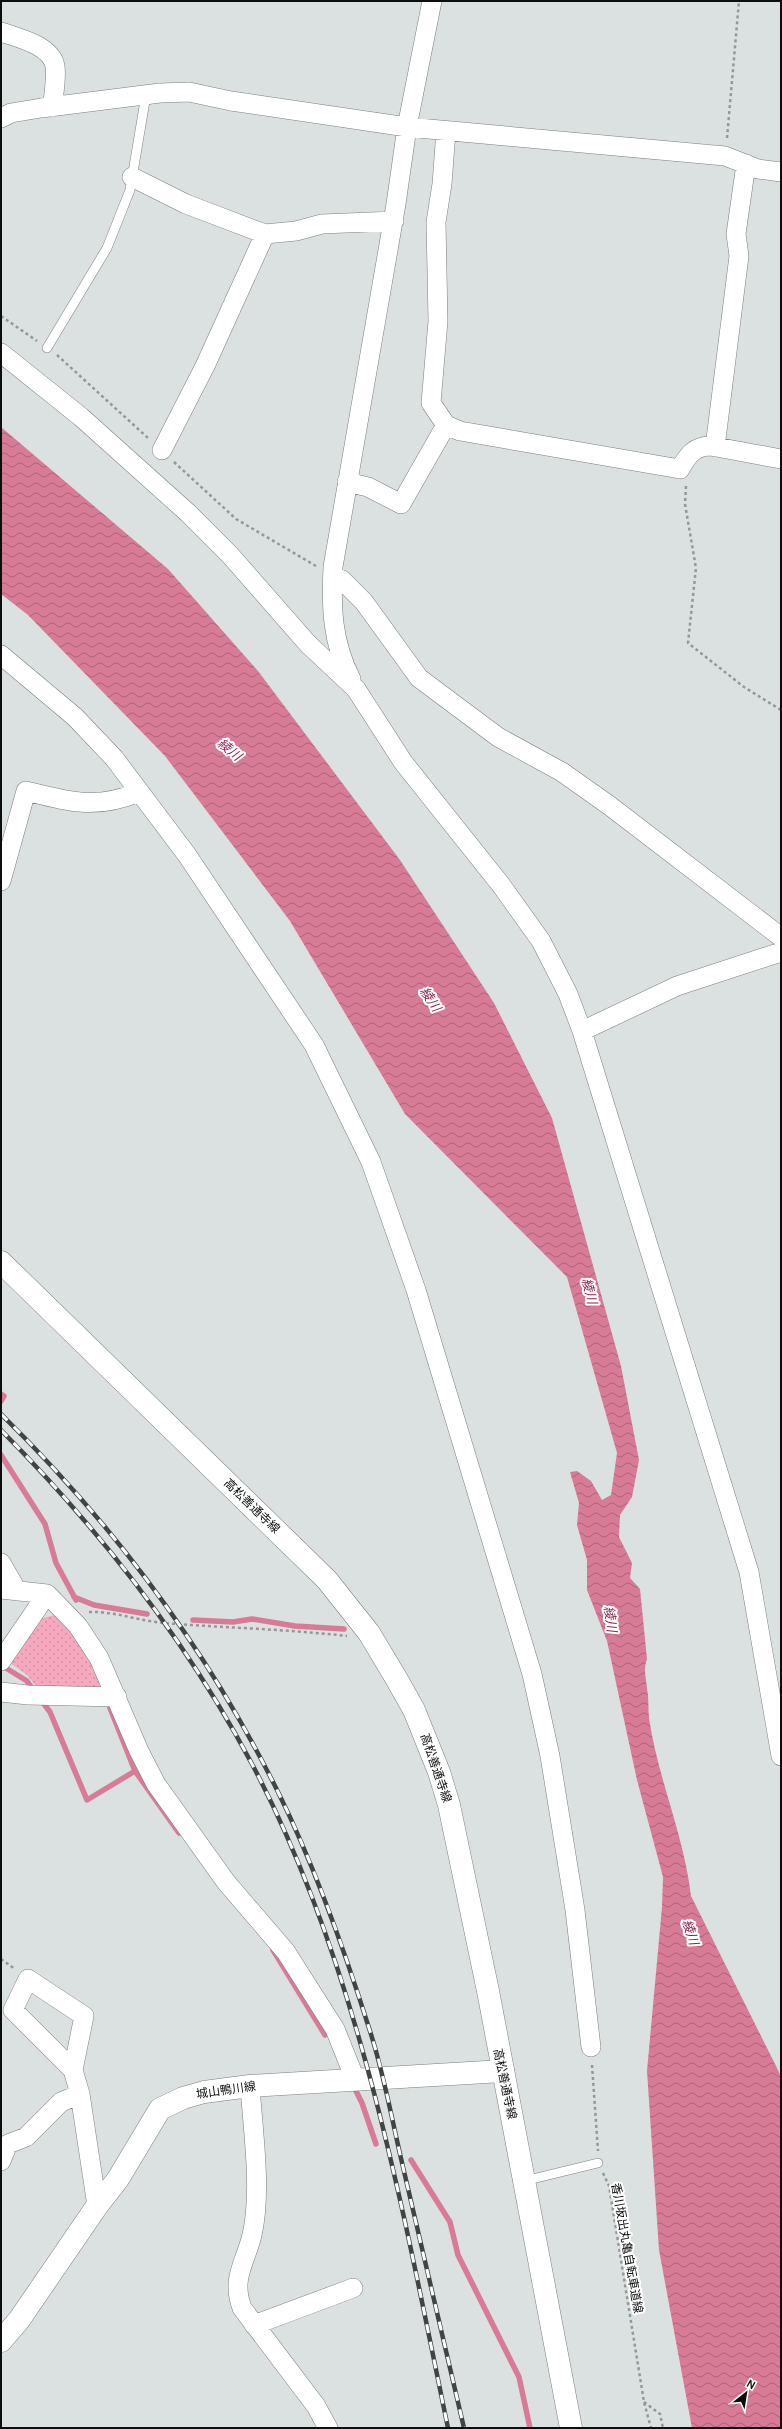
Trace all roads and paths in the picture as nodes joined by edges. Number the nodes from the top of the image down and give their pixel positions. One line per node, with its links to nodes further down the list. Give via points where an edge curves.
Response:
1 (432, 1): 7 (street)
2 (739, 1): 9 (path)
3 (1, 32): 5 (street, via 27,41 47,52 55,65)
4 (146, 95): 5 (street); 7 (street, via 189,92 231,101); 12 (lane)
5 (53, 107): 6 (street, via 11,113)
6 (1, 118)
7 (407, 127): 8 (street); 13 (street)
8 (446, 131): 9 (street); 17 (street, via 436,222 438,321 431,403)
9 (726, 156): 10 (street)
10 (746, 164): 11 (street); 18 (street, via 736,234 739,256)
11 (781, 172)
12 (132, 177): 14 (street, via 186,204); 15 (lane, via 130,190 107,248)
13 (394, 221): 14 (street, via 322,224 296,231); 22 (street)
14 (264, 234): 19 (street, via 205,366)
15 (47, 348)
16 (1, 353): 25 (street, via 81,417 188,513 230,555 308,644)
17 (446, 425): 21 (street, via 460,432); 22 (street, via 401,504 368,487)
18 (715, 447): 20 (street); 21 (street, via 701,446 690,452)
19 (162, 450)
20 (781, 459)
21 (680, 469): 26 (path, via 686,480 685,504 696,568 688,643 744,687)
22 (347, 482): 23 (street)
23 (333, 576): 25 (street, via 333,627 338,650); 29 (street, via 342,580 364,602 419,678 498,737 562,772 610,806)
24 (1, 655): 27 (street, via 76,717 114,758)
25 (356, 689): 31 (street, via 403,762 501,885 541,941 568,994)
26 (781, 710)
27 (139, 792): 28 (street, via 118,801 81,804 26,791); 42 (street, via 187,855 314,1045 374,1170 416,1290 532,1674 550,1756 572,1895)
28 (1, 881)
29 (781, 937)
30 (781, 952): 31 (street, via 677,986)
31 (582, 1031): 41 (street, via 749,1572)
32 (1, 1262): 37 (main road, 高松善通寺線, via 322,1574)
33 (1, 1563): 34 (street)
34 (9, 1590): 35 (street)
35 (47, 1594): 36 (street); 38 (street)
36 (67, 1612): 37 (path, via 98,1612 157,1622 260,1627 348,1636); 40 (street, via 98,1658)
37 (369, 1633): 44 (main road, 高松善通寺線, via 414,1710 439,1772 457,1846)
38 (1, 1660)
39 (1, 1692): 40 (street, via 36,1696)
40 (117, 1697): 45 (street, via 139,1751 156,1784 226,1882 286,1952 335,2029)
41 (781, 1756)
42 (590, 2047): 49 (path, 香川坂出丸亀自転車道線)
43 (73, 2070): 43 (street, via 84,2016 28,1979 13,2010); 47 (street)
44 (503, 2071): 45 (main road, 城山鴨川線); 50 (main road, 高松善通寺線)
45 (355, 2079): 46 (main road, 城山鴨川線)
46 (250, 2086): 51 (main road, 城山鴨川線, via 204,2092 183,2098 160,2110 118,2180); 53 (street, via 256,2210 252,2236 238,2278 237,2293 242,2308)
47 (80, 2094): 48 (street, via 61,2102 26,2137 8,2144); 51 (street)
48 (1, 2161)
49 (598, 2163): 50 (lane); 55 (path, 香川坂出丸亀自転車道線, via 608,2186)
50 (524, 2180): 57 (main road, 高松善通寺線)
51 (97, 2206): 54 (main road, 城山鴨川線, via 23,2314)
52 (353, 2288): 53 (street)
53 (254, 2325): 56 (street, via 316,2406)
54 (1, 2341)
55 (644, 2402): 58 (path, 香川坂出丸亀自転車道線); 59 (path, via 660,2414)
56 (328, 2428)
57 (571, 2428)
58 (651, 2428)
59 (663, 2428)

